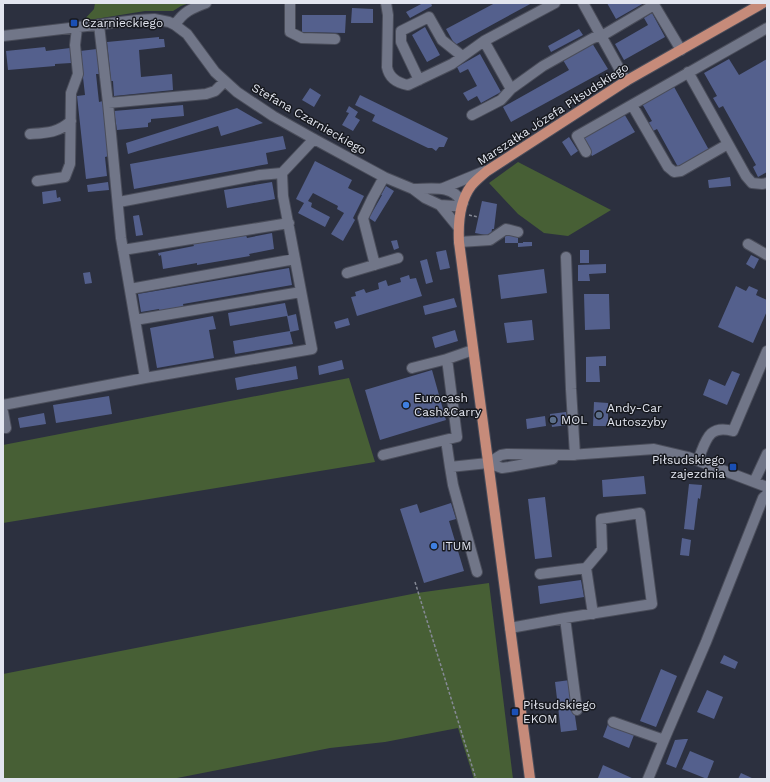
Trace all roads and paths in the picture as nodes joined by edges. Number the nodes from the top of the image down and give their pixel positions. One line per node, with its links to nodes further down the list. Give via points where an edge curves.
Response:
1 (206, 3): 9 (street, via 184,13)
2 (290, 3): 14 (street, via 290,32 302,38)
3 (386, 3): 19 (street, via 388,73 402,84 408,85)
4 (555, 3): 15 (street)
5 (583, 3): 13 (street)
6 (763, 3): 16 (main road, Marszałka Józefa Piłsudskiego)
7 (654, 4): 13 (street); 16 (street)
8 (99, 25): 9 (street, Stefana Czarnieckiego, via 154,19); 10 (street, Stefana Czarnieckiego); 23 (street)
9 (175, 25): 20 (street, Stefana Czarnieckiego, via 187,34 215,72)
10 (77, 28): 12 (street, Stefana Czarnieckiego); 26 (street, via 75,45 78,74 71,93)
11 (767, 28): 18 (street)
12 (3, 36)
13 (600, 36): 21 (street); 22 (street, via 543,66)
14 (335, 39)
15 (484, 40): 17 (street); 22 (street)
16 (681, 50): 21 (main road, Marszałka Józefa Piłsudskiego)
17 (462, 56): 19 (street, via 452,64); 19 (street, via 442,40 429,17 401,31 401,42)
18 (688, 72): 24 (street); 29 (street)
19 (419, 80)
20 (225, 81): 23 (street, via 214,91 206,94); 28 (street, Stefana Czarnieckiego, via 254,104)
21 (626, 81): 31 (main road, Marszałka Józefa Piłsudskiego)
22 (511, 89): 25 (street, via 501,100)
23 (108, 103): 38 (street)
24 (632, 104): 29 (street, via 668,167 674,172 681,171); 30 (street, via 577,136)
25 (472, 115)
26 (71, 121): 27 (street, via 64,128 54,132); 34 (street, via 70,164 65,177)
27 (30, 134)
28 (314, 139): 32 (street); 33 (street, Stefana Czarnieckiego)
29 (728, 144): 35 (street, via 752,183)
30 (586, 152)
31 (487, 171): 37 (street, Stefana Czarnieckiego); 39 (main road, Marszałka Józefa Piłsudskiego, via 471,186)
32 (282, 172): 38 (street); 43 (street, via 283,196)
33 (384, 177): 36 (street, Stefana Czarnieckiego); 53 (street, via 362,218)
34 (37, 181)
35 (767, 183)
36 (413, 189): 37 (street, Stefana Czarnieckiego); 40 (street, Stefana Czarnieckiego)
37 (441, 189): 39 (street, Stefana Czarnieckiego, via 459,196)
38 (118, 202): 48 (street)
39 (463, 203): 40 (street, Stefana Czarnieckiego, via 455,206); 44 (main road, Marszałka Józefa Piłsudskiego)
40 (440, 205): 44 (street, Stefana Czarnieckiego)
41 (469, 215): 42 (path)
42 (478, 217)
43 (289, 223): 48 (street); 52 (street)
44 (458, 227): 46 (main road, Marszałka Józefa Piłsudskiego)
45 (518, 232): 46 (street, via 506,229 490,240)
46 (459, 242): 58 (main road, Marszałka Józefa Piłsudskiego)
47 (748, 244): 49 (street)
48 (123, 250): 55 (street)
49 (767, 255)
50 (566, 257): 69 (street)
51 (398, 258): 53 (street)
52 (295, 259): 55 (street); 56 (street)
53 (375, 265): 54 (street)
54 (347, 273)
55 (130, 289): 57 (street)
56 (301, 292): 57 (street); 62 (street, via 312,349)
57 (135, 320): 62 (street)
58 (473, 350): 60 (street); 70 (main road, Marszałka Józefa Piłsudskiego)
59 (767, 351): 71 (street, via 733,431 723,428 708,435)
60 (447, 359): 61 (street); 66 (street, via 457,437)
61 (412, 368)
62 (145, 378): 63 (street)
63 (3, 405)
64 (3, 412): 65 (street)
65 (6, 428)
66 (446, 440): 68 (street); 72 (street)
67 (767, 454): 73 (street)
68 (383, 455)
69 (573, 455): 70 (street, via 502,468); 71 (street, via 654,449)
70 (488, 459): 72 (street); 82 (main road, Marszałka Józefa Piłsudskiego)
71 (698, 460): 73 (street)
72 (450, 467): 77 (street)
73 (754, 482): 74 (street)
74 (767, 487)
75 (767, 494): 85 (street, via 763,498)
76 (586, 568): 78 (street); 80 (street); 80 (street, via 602,549 601,519 640,513 652,604)
77 (477, 572)
78 (540, 574)
79 (415, 582): 86 (path)
80 (593, 614): 81 (street)
81 (565, 618): 82 (street); 83 (street)
82 (510, 628): 87 (main road, Marszałka Józefa Piłsudskiego)
83 (577, 710)
84 (613, 722): 85 (street)
85 (664, 740): 88 (street)
86 (476, 779)
87 (530, 779)
88 (648, 779)

